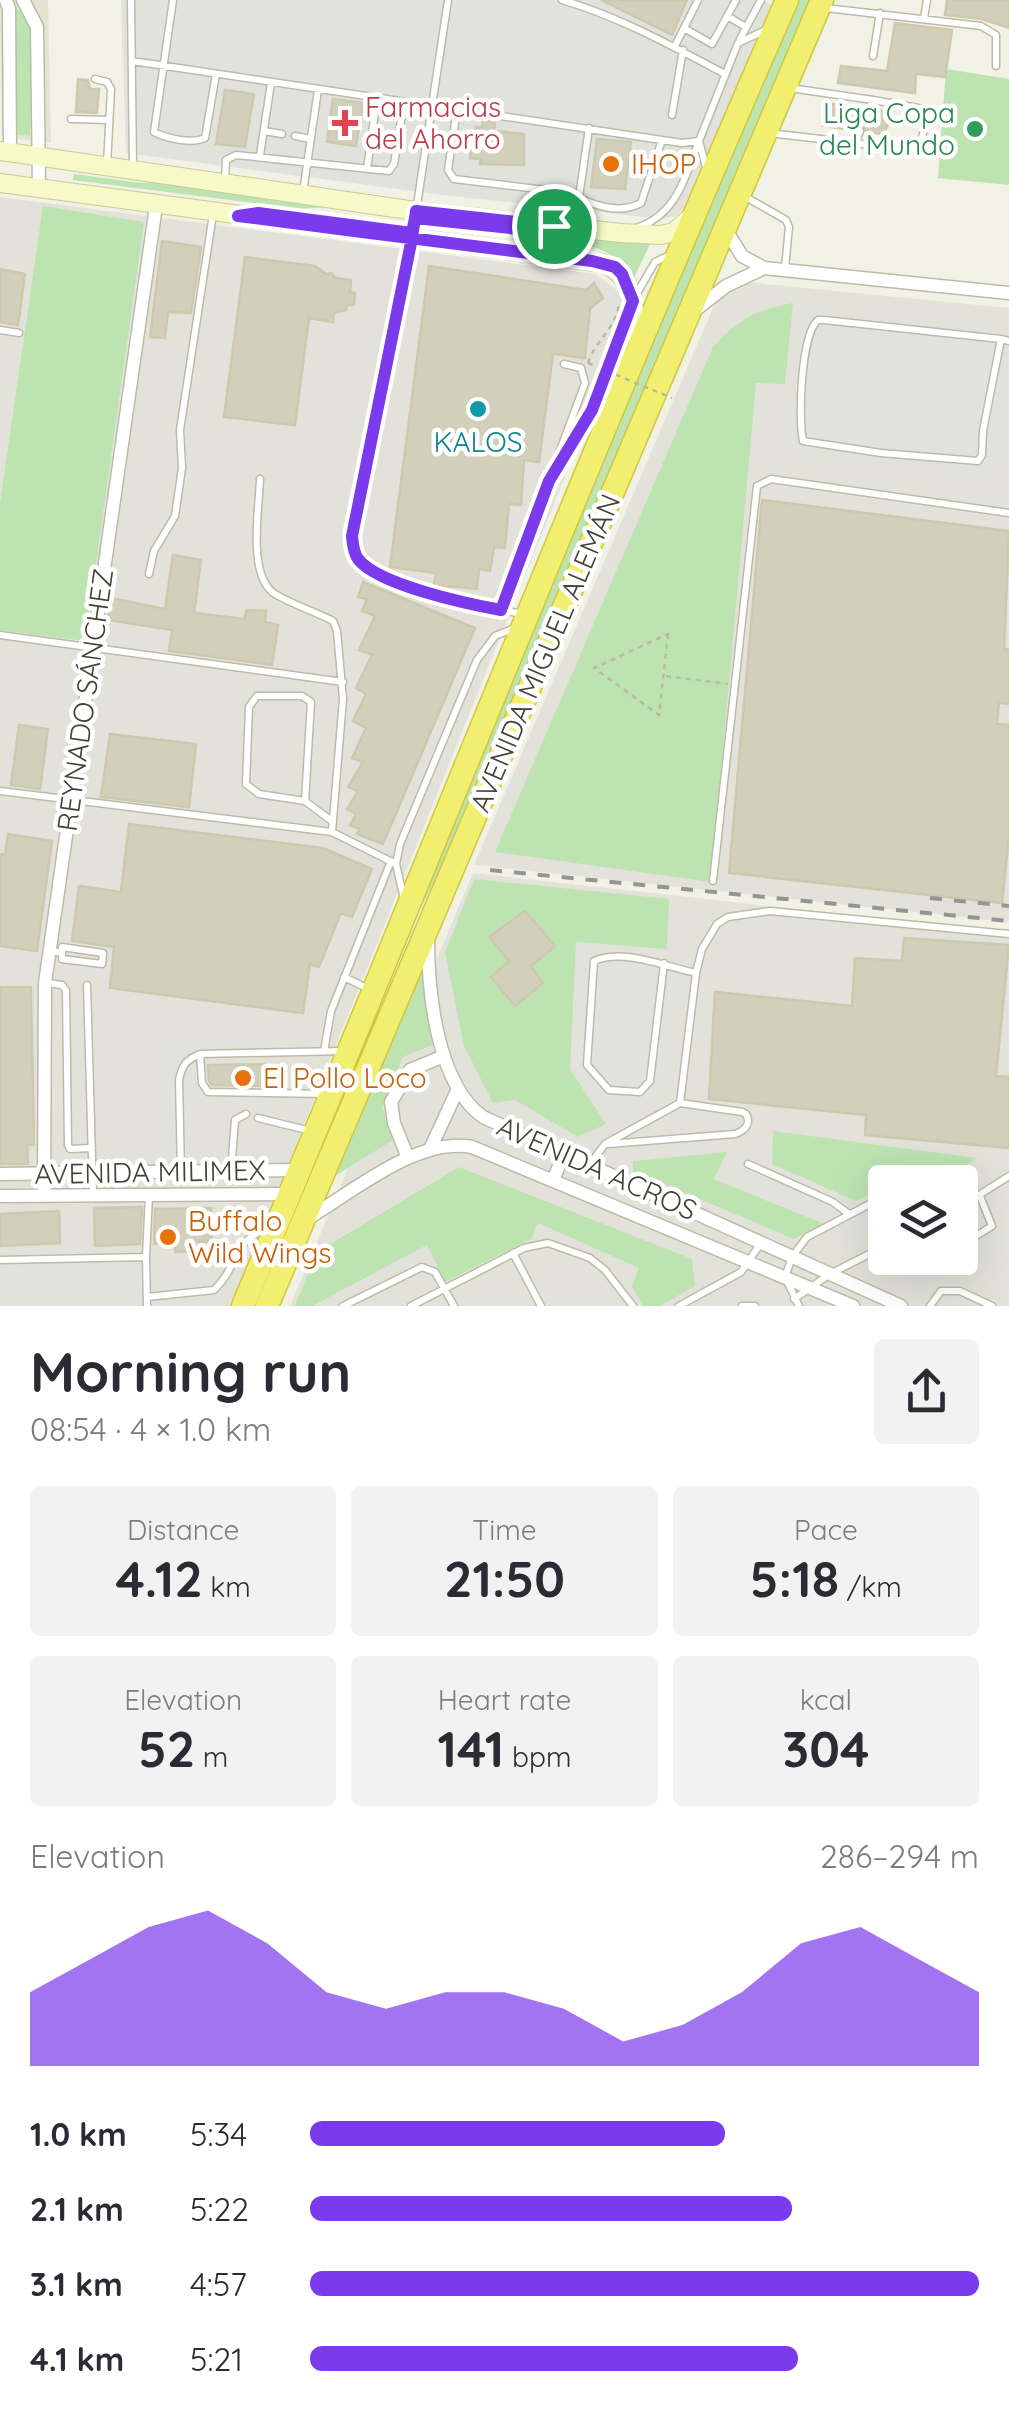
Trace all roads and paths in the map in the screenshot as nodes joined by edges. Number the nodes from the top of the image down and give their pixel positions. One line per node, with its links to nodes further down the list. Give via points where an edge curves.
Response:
1 (6, 0): 50 (street)
2 (22, 0): 56 (street, via 37,27)
3 (130, 0): 22 (lane)
4 (172, 0): 23 (lane)
5 (448, 0): 34 (lane)
6 (562, 0): 20 (lane)
7 (698, 0): 18 (lane)
8 (736, 0): 14 (lane)
9 (760, 0): 17 (lane)
10 (787, 0): 16 (highway, AVENIDA MIGUEL ALEMÁN)
11 (927, 0): 15 (lane)
12 (821, 4): 13 (lane); 29 (highway, AVENIDA MIGUEL ALEMÁN)
13 (880, 13): 15 (lane); 21 (lane)
14 (727, 16): 17 (lane); 18 (lane, via 712,44)
15 (924, 18): 24 (lane, via 991,30 998,44)
16 (776, 26): 19 (lane); 58 (highway, AVENIDA MIGUEL ALEMÁN)
17 (746, 27): 19 (lane)
18 (684, 28): 20 (lane)
19 (738, 42): 26 (lane)
20 (679, 48): 26 (lane); 37 (lane)
21 (873, 56)
22 (132, 62): 23 (lane); 55 (lane)
23 (162, 66): 25 (lane); 25 (lane, via 153,130 179,139 206,138)
24 (996, 66)
25 (216, 74): 28 (lane)
26 (725, 74): 48 (lane)
27 (95, 79): 39 (lane, via 110,85)
28 (271, 82): 30 (lane); 41 (lane)
29 (786, 87): 32 (lane); 43 (highway, AVENIDA MIGUEL ALEMÁN)
30 (318, 90): 31 (lane); 46 (lane)
31 (378, 98): 33 (lane); 54 (lane)
32 (872, 100): 36 (lane); 49 (lane, via 929,110 920,145 908,150)
33 (404, 102): 34 (lane); 54 (lane, via 392,168)
34 (430, 105): 35 (lane); 67 (lane)
35 (457, 108): 40 (lane); 63 (lane, via 448,170 454,179)
36 (869, 109)
37 (672, 115)
38 (70, 119): 39 (lane)
39 (109, 120): 53 (lane)
40 (589, 128): 47 (lane); 63 (lane)
41 (264, 131): 44 (lane); 51 (lane)
42 (860, 131): 49 (lane)
43 (768, 133): 49 (lane); 61 (highway, AVENIDA MIGUEL ALEMÁN)
44 (282, 134)
45 (295, 136): 46 (lane)
46 (310, 139): 52 (lane)
47 (662, 140): 48 (lane); 63 (lane, via 641,203 620,208)
48 (699, 141): 58 (lane); 69 (lane, via 673,205)
49 (856, 144)
50 (5, 152): 56 (main road)
51 (260, 156): 52 (lane); 60 (lane, via 228,158)
52 (308, 161): 54 (lane); 62 (lane)
53 (106, 166): 55 (main road); 56 (main road)
54 (366, 169)
55 (134, 170): 56 (main road, via 120,177); 60 (main road)
56 (39, 173): 57 (main road); 59 (main road); 64 (main road)
57 (0, 175)
58 (710, 178): 65 (highway, AVENIDA MIGUEL ALEMÁN)
59 (0, 184)
60 (226, 185): 62 (main road)
61 (742, 194): 68 (highway, AVENIDA MIGUEL ALEMÁN); 72 (lane, via 786,220)
62 (303, 196): 67 (main road)
63 (579, 198)
64 (156, 206): 66 (main road); 90 (street, REYNADO SÁNCHEZ)
65 (696, 212): 69 (main road, via 674,232); 70 (highway, AVENIDA MIGUEL ALEMÁN)
66 (214, 213): 67 (main road); 86 (lane, via 181,418 175,516)
67 (414, 225): 69 (main road); 74 (main road, via 602,263 622,274); 87 (lane, via 352,536 369,568 429,594)
68 (726, 229): 71 (street, via 742,256); 75 (highway, AVENIDA MIGUEL ALEMÁN)
69 (621, 232)
70 (680, 251): 74 (lane, via 655,262); 79 (highway, AVENIDA MIGUEL ALEMÁN)
71 (764, 268): 72 (street); 75 (street, via 726,286)
72 (785, 269): 73 (street)
73 (1009, 293)
74 (626, 298): 79 (main road); 81 (path, bridge, via 588,364); 82 (lane)
75 (690, 315): 102 (highway, AVENIDA MIGUEL ALEMÁN)
76 (0, 330): 77 (lane)
77 (19, 333)
78 (1005, 340): 78 (lane, via 814,323 803,384 804,441 978,461)
79 (639, 350): 82 (highway, AVENIDA MIGUEL ALEMÁN)
80 (564, 364): 84 (lane, via 581,368 585,383)
81 (672, 398)
82 (600, 413): 84 (lane); 88 (highway, AVENIDA MIGUEL ALEMÁN)
83 (260, 479): 92 (lane, via 260,576 270,591 333,621)
84 (549, 481): 87 (lane)
85 (1009, 513): 93 (lane, via 764,481 754,495)
86 (149, 574)
87 (501, 610): 88 (lane)
88 (523, 620): 99 (lane, via 495,636 476,660); 101 (highway, AVENIDA MIGUEL ALEMÁN)
89 (0, 635): 90 (lane)
90 (92, 646): 92 (lane); 95 (street, REYNADO SÁNCHEZ)
91 (663, 676): 91 (path, via 668,634 594,668 659,715); 93 (path)
92 (343, 682): 97 (lane)
93 (734, 684): 100 (lane)
94 (0, 791): 95 (lane)
95 (71, 800): 98 (lane); 104 (street, REYNADO SÁNCHEZ)
96 (305, 801): 96 (lane, via 258,794 246,784 250,707 257,696 312,702); 97 (lane)
97 (333, 822): 98 (lane)
98 (332, 832): 99 (lane)
99 (394, 863): 101 (lane); 107 (lane)
100 (713, 881)
101 (408, 910): 110 (highway, AVENIDA MIGUEL ALEMÁN)
102 (428, 923): 114 (street); 146 (highway, AVENIDA MIGUEL ALEMÁN)
103 (1009, 934): 106 (lane, via 743,913 717,924)
104 (56, 952): 104 (lane, via 62,960 102,964 103,953); 108 (street, REYNADO SÁNCHEZ)
105 (664, 963): 105 (lane, via 594,961 587,1065 609,1090 640,1092 650,1081); 106 (lane)
106 (696, 973): 117 (lane)
107 (344, 976): 110 (lane); 112 (lane)
108 (45, 983): 123 (lane, via 66,990 68,1146); 131 (street, REYNADO SÁNCHEZ)
109 (87, 985): 123 (lane)
110 (374, 991): 111 (highway, AVENIDA MIGUEL ALEMÁN)
111 (351, 1050): 112 (lane); 116 (highway, AVENIDA MIGUEL ALEMÁN)
112 (324, 1051): 113 (lane)
113 (200, 1054): 116 (lane, via 208,1092); 129 (lane, via 182,1067)
114 (444, 1056): 115 (street); 125 (street, via 410,1070 390,1102)
115 (457, 1091): 122 (street); 124 (street, AVENIDA ACROS, via 484,1117)
116 (333, 1094): 120 (highway, AVENIDA MIGUEL ALEMÁN)
117 (680, 1103): 121 (lane); 121 (lane, via 742,1112 748,1123 735,1134)
118 (246, 1114): 130 (lane, via 235,1120)
119 (258, 1118): 120 (lane)
120 (317, 1132): 128 (highway, AVENIDA MIGUEL ALEMÁN)
121 (605, 1144): 127 (lane)
122 (431, 1147): 125 (street, AVENIDA ACROS); 135 (street, AVENIDA ACROS, via 472,1146)
123 (91, 1148): 132 (lane)
124 (564, 1154): 127 (street, AVENIDA ACROS); 135 (street)
125 (408, 1158): 146 (street, AVENIDA ACROS)
126 (748, 1164): 145 (lane)
127 (589, 1165): 136 (street, AVENIDA ACROS)
128 (300, 1170): 130 (street, AVENIDA MILIMEX); 139 (highway, AVENIDA MIGUEL ALEMÁN)
129 (180, 1172): 130 (street, AVENIDA MILIMEX); 132 (street, AVENIDA MILIMEX)
130 (231, 1172)
131 (43, 1173): 132 (street, AVENIDA MILIMEX); 133 (street, AVENIDA MILIMEX); 141 (street, REYNADO SÁNCHEZ)
132 (92, 1173): 137 (lane)
133 (0, 1174)
134 (1009, 1176): 142 (lane)
135 (553, 1180): 143 (street, AVENIDA ACROS)
136 (623, 1180): 143 (street); 149 (street, AVENIDA ACROS)
137 (93, 1194): 138 (street, AVENIDA MILIMEX); 141 (street, AVENIDA MILIMEX)
138 (149, 1194): 139 (street, AVENIDA MILIMEX); 153 (lane)
139 (290, 1194): 147 (highway, AVENIDA MIGUEL ALEMÁN)
140 (0, 1196): 141 (street, AVENIDA MILIMEX)
141 (44, 1196)
142 (980, 1196): 148 (lane, via 992,1226)
143 (610, 1204): 155 (street, AVENIDA ACROS)
144 (868, 1204): 145 (lane)
145 (849, 1214): 152 (lane, via 807,1237)
146 (304, 1220): 163 (highway, AVENIDA MIGUEL ALEMÁN)
147 (278, 1223): 160 (lane, via 238,1248 214,1290); 162 (highway, AVENIDA MIGUEL ALEMÁN)
148 (978, 1235)
149 (762, 1243): 152 (street, AVENIDA ACROS); 155 (lane)
150 (513, 1254): 159 (lane); 167 (lane); 168 (lane, via 536,1244 570,1248 605,1270)
151 (868, 1255): 156 (lane)
152 (792, 1256): 156 (street, AVENIDA ACROS); 157 (lane)
153 (146, 1257): 154 (lane); 160 (lane)
154 (0, 1260)
155 (750, 1263): 157 (street, AVENIDA ACROS); 169 (lane)
156 (830, 1274): 158 (lane); 173 (street, AVENIDA ACROS)
157 (785, 1278): 158 (street, AVENIDA ACROS); 161 (lane)
158 (809, 1288): 161 (lane); 172 (street, AVENIDA ACROS)
159 (445, 1289): 164 (lane, via 435,1272 422,1267); 165 (lane); 166 (lane)
160 (147, 1302)
161 (797, 1302)
162 (243, 1306)
163 (267, 1306)
164 (343, 1306)
165 (412, 1306)
166 (454, 1306)
167 (541, 1306)
168 (633, 1306)
169 (678, 1306)
170 (742, 1306): 171 (lane)
171 (755, 1306)
172 (852, 1306)
173 (901, 1306)
174 (930, 1306): 175 (lane, via 950,1289)
175 (992, 1306)

